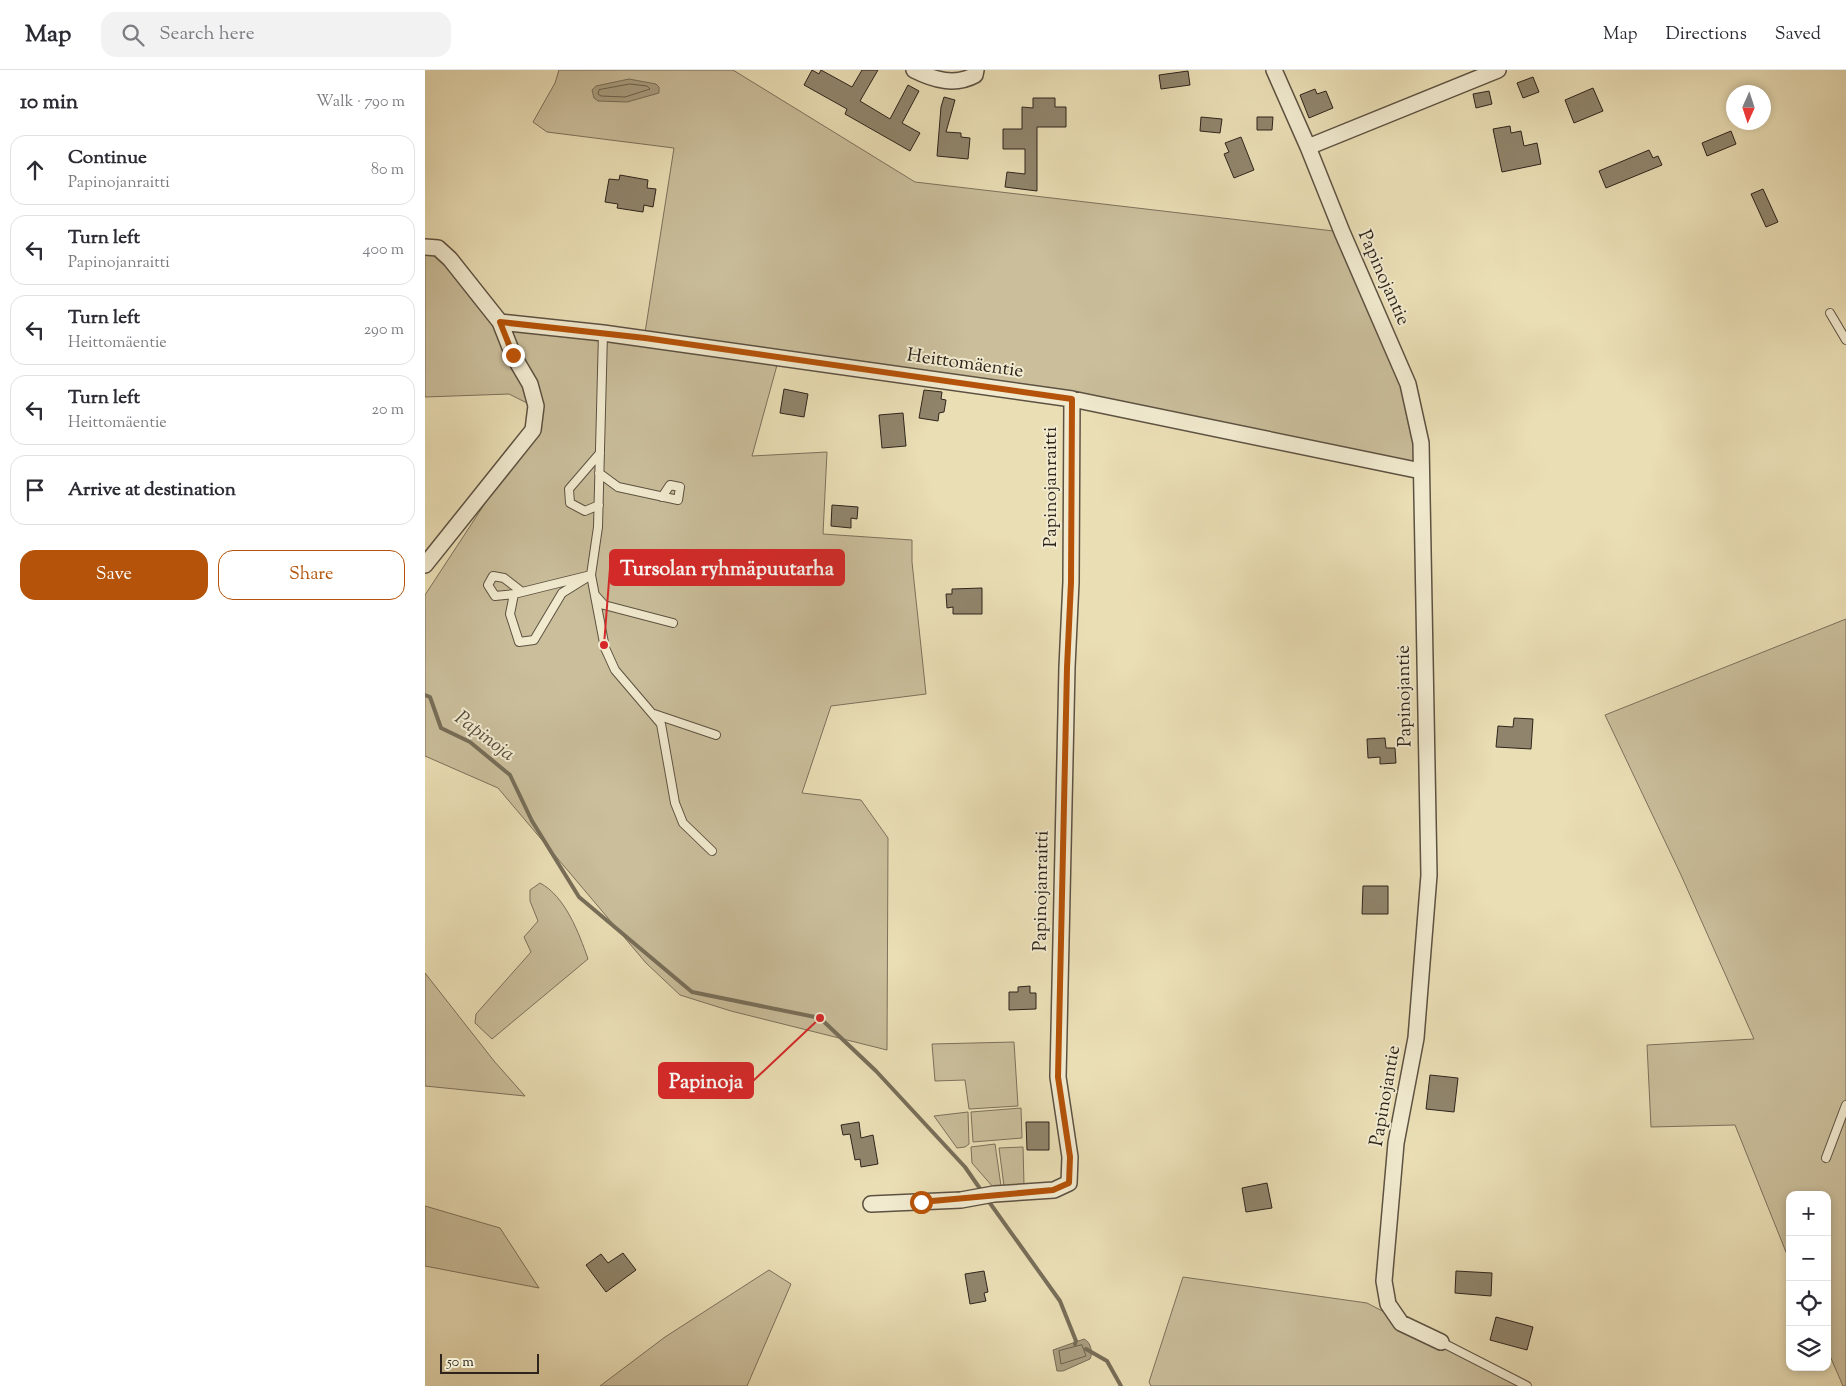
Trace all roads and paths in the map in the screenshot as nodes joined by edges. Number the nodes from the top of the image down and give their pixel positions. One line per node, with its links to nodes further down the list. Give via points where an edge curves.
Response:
1 (914, 70): 4 (street, via 933,79 963,81)
2 (1274, 70): 5 (street, Papinojantie)
3 (1498, 70): 5 (street)
4 (975, 72)
5 (1308, 147): 13 (street, Papinojantie, via 1341,232 1408,384 1421,443)
6 (425, 247): 8 (street, via 438,248 450,259)
7 (1830, 312): 10 (lane)
8 (500, 322): 9 (street, Heittomäentie); 17 (street, via 513,355 530,384 536,406 533,430)
9 (603, 333): 11 (street, Heittomäentie); 12 (lane)
10 (1846, 340)
11 (1072, 399): 13 (street, Heittomäentie); 26 (street, Papinojanraitti, via 1071,582 1058,1077 1070,1157 1069,1183 1053,1190)
12 (600, 453): 14 (lane); 16 (lane, via 569,489 569,503 585,511)
13 (1421, 471): 27 (street, Papinojantie, via 1429,875 1416,1038 1396,1143 1384,1281 1389,1304 1401,1323)
14 (599, 473): 15 (lane, via 618,487); 16 (lane)
15 (662, 497)
16 (599, 505): 18 (lane)
17 (425, 565)
18 (591, 575): 18 (lane, via 518,593 511,614 519,642 534,640 562,593); 19 (lane)
19 (595, 594): 20 (lane, via 604,605); 21 (lane, via 605,648 615,670)
20 (673, 623)
21 (652, 714): 22 (lane); 23 (lane, via 661,724 675,803 683,824)
22 (716, 736)
23 (712, 852)
24 (1846, 1105): 25 (lane)
25 (1826, 1158)
26 (871, 1204)
27 (1441, 1342): 28 (lane, Papinojantie)
28 (1527, 1386)

